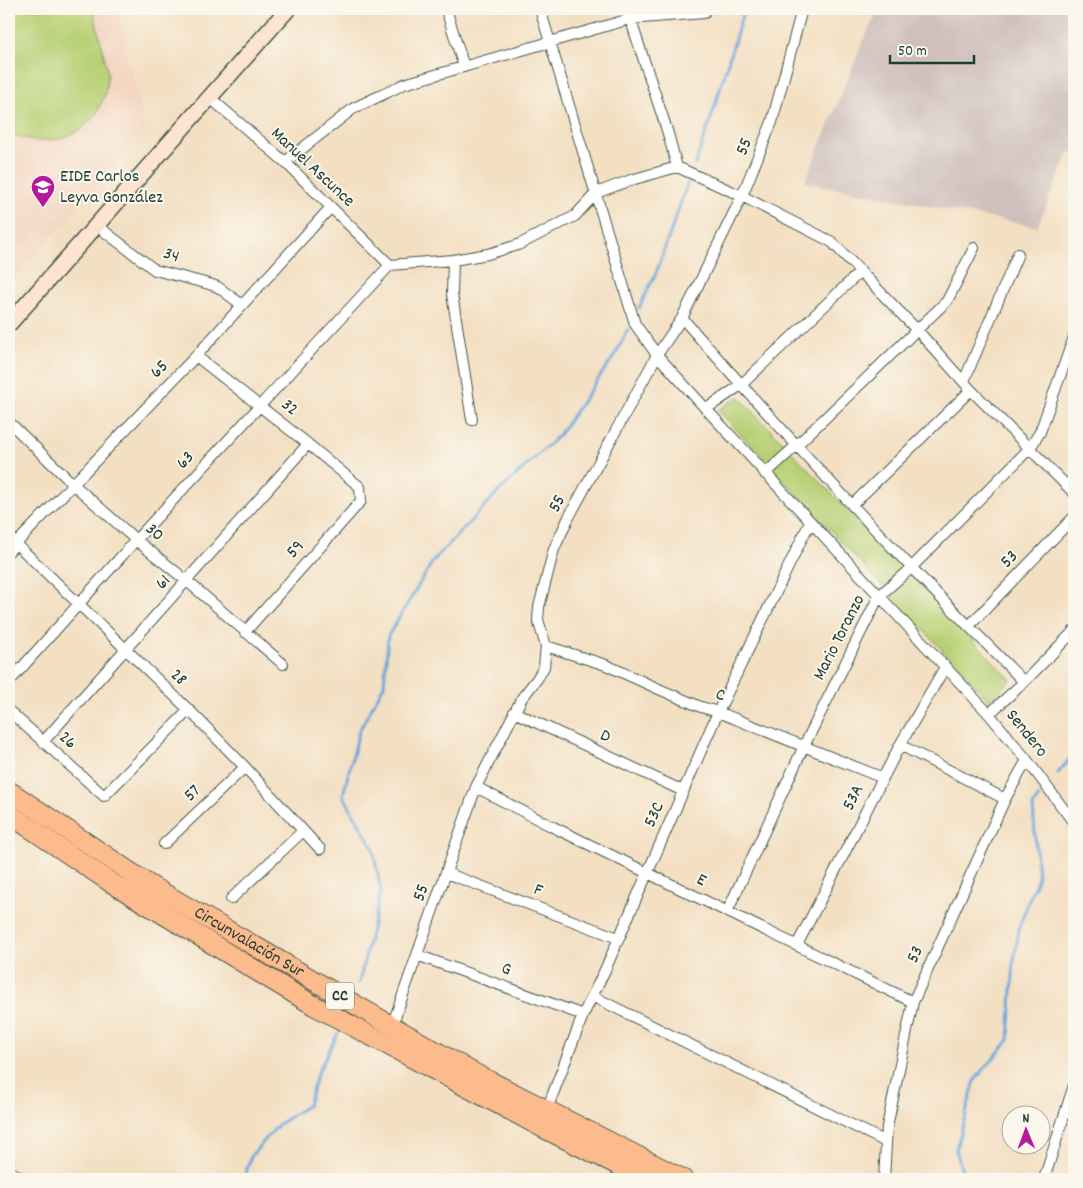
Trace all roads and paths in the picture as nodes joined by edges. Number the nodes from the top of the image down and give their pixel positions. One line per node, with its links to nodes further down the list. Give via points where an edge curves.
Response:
1 (288, 9): 9 (main road)
2 (446, 9): 8 (street)
3 (540, 9): 7 (street, Sendero)
4 (802, 9): 13 (street, 55, via 772,122)
5 (629, 14): 6 (street); 7 (street); 11 (street)
6 (704, 14)
7 (550, 42): 8 (street); 12 (street, Sendero)
8 (464, 67): 10 (street, via 404,84 354,108)
9 (209, 97): 10 (street, Manuel Ascunce); 15 (main road)
10 (285, 162): 14 (street, Manuel Ascunce)
11 (677, 167): 12 (street); 13 (street)
12 (596, 193): 18 (street, via 576,216 518,245); 26 (street, Sendero, via 635,324)
13 (742, 196): 20 (street, via 832,242); 22 (street, 55)
14 (331, 207): 19 (street, Manuel Ascunce); 21 (street, 65)
15 (96, 225): 21 (street, 34, via 155,270 218,287); 23 (main road)
16 (974, 248): 24 (street, via 948,301)
17 (1018, 254): 28 (street)
18 (453, 260): 19 (street); 33 (street, via 452,294)
19 (390, 265): 31 (street, 63)
20 (861, 271): 24 (street); 29 (street)
21 (242, 306): 27 (street, 65)
22 (682, 318): 26 (street, 55); 29 (street)
23 (9, 324)
24 (917, 330): 28 (street); 36 (street)
25 (1074, 337): 37 (street, Mario Toranzo, via 1040,432)
26 (657, 355): 32 (street, Sendero); 54 (street, 55, via 554,550 539,607 538,620)
27 (196, 356): 31 (street, 32); 39 (street, 65)
28 (964, 381): 30 (street)
29 (741, 385): 32 (street); 36 (street)
30 (971, 390): 37 (street); 42 (street)
31 (260, 405): 35 (street, 32); 45 (street, 63)
32 (706, 409): 38 (street, Sendero)
33 (472, 420)
34 (9, 422): 39 (street, 30)
35 (308, 444): 40 (street, 32); 48 (street, 61)
36 (797, 445): 38 (street); 42 (street)
37 (1030, 448): 41 (street); 47 (street, Mario Toranzo)
38 (765, 474): 44 (street, Sendero)
39 (73, 484): 45 (street, 30); 46 (street, 65)
40 (360, 487): 53 (street, 59, via 362,502)
41 (1074, 493)
42 (852, 505): 47 (street)
43 (1074, 517): 51 (street, 53)
44 (810, 522): 49 (street, Sendero); 63 (street, 53C)
45 (136, 540): 48 (street, 30); 50 (street, 63)
46 (11, 544): 50 (street, 28)
47 (911, 568): 49 (street, Mario Toranzo); 51 (street)
48 (187, 582): 53 (street, 30); 55 (street, 61)
49 (879, 596): 57 (street, Sendero); 67 (street, Mario Toranzo)
50 (79, 605): 55 (street, 28); 58 (street, 63)
51 (969, 626): 59 (street)
52 (1074, 631): 59 (street)
53 (245, 632): 56 (street, 30)
54 (546, 646): 62 (street, 55, via 544,667); 63 (street, C, via 606,665)
55 (125, 650): 60 (street, 28); 65 (street, 61)
56 (283, 664)
57 (945, 667): 64 (street, Sendero); 66 (street, 53A)
58 (9, 682)
59 (1024, 682): 64 (street)
60 (189, 710): 65 (street, 26, via 104,796); 69 (street, 28)
61 (9, 711): 65 (street, 26)
62 (514, 712): 71 (street, 55); 73 (street, D)
63 (718, 712): 67 (street, C); 73 (street, 53C)
64 (988, 714): 68 (street, Sendero)
65 (43, 742)
66 (900, 745): 70 (street, 53A); 74 (street)
67 (804, 746): 70 (street, C); 83 (street, Mario Toranzo)
68 (1027, 760): 74 (street, 53); 76 (street, Sendero)
69 (245, 768): 77 (street, 28); 78 (street, 57)
70 (883, 778): 85 (street, 53A)
71 (476, 787): 80 (street, E); 81 (street, 55)
72 (9, 791): 90 (highway, Circunvalación Sur / CC, via 148,884)
73 (684, 791): 80 (street, 53C)
74 (1005, 799): 88 (street, 53)
75 (9, 814): 92 (highway, Circunvalación Sur / CC, via 110,882 313,1005)
76 (1074, 823)
77 (303, 831): 79 (street, 28); 82 (street)
78 (164, 844)
79 (320, 849)
80 (648, 872): 83 (street, E); 84 (street, 53C)
81 (446, 873): 84 (street, F); 86 (street, 55)
82 (232, 899)
83 (727, 912): 85 (street, E)
84 (618, 938): 87 (street, 53C)
85 (796, 945): 88 (street, E)
86 (418, 955): 89 (street, G); 90 (street, 55)
87 (592, 996): 89 (street, 53C); 93 (street)
88 (913, 1002): 93 (street, 53)
89 (584, 1015): 92 (street, 53C)
90 (392, 1026): 92 (highway, Circunvalación Sur / CC, via 474,1073)
91 (1074, 1085): 99 (street)
92 (543, 1118): 96 (highway, Circunvalación Sur / CC); 97 (highway, Circunvalación Sur / CC)
93 (886, 1142): 98 (street, 53)
94 (9, 1171): 95 (street)
95 (24, 1179)
96 (646, 1179)
97 (683, 1179)
98 (884, 1179)
99 (1044, 1179)

